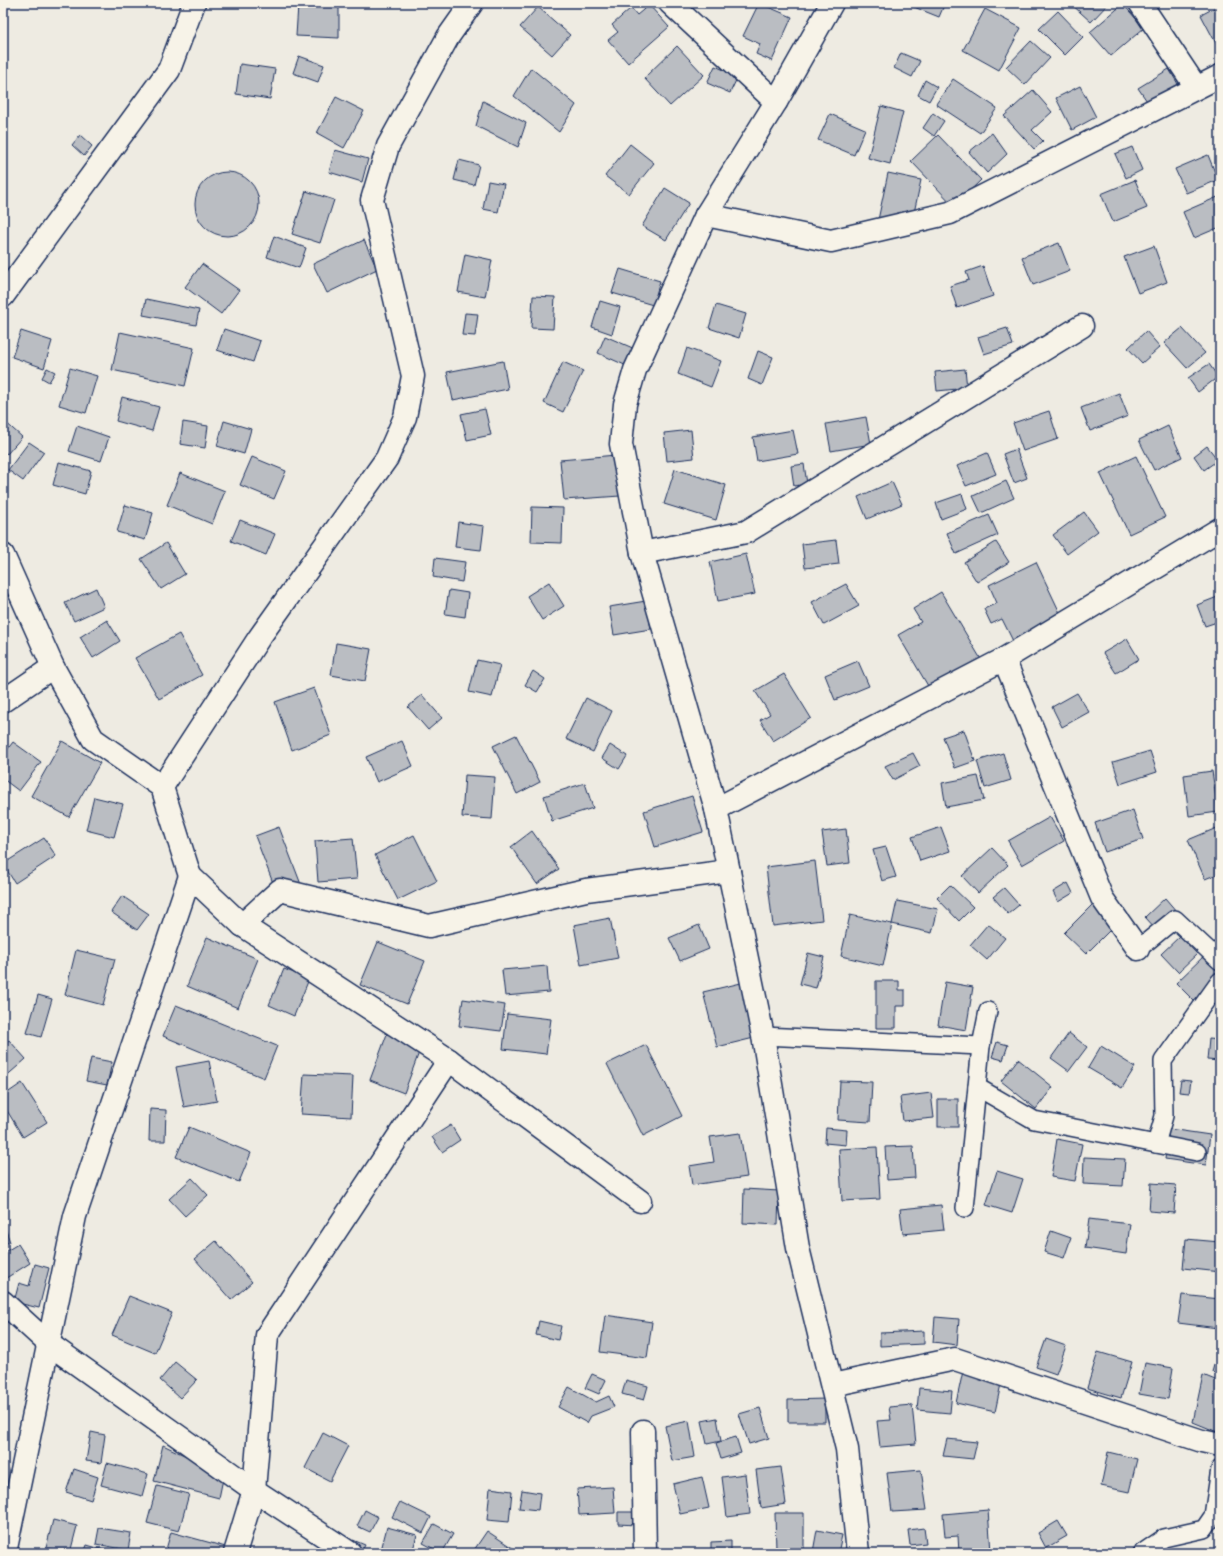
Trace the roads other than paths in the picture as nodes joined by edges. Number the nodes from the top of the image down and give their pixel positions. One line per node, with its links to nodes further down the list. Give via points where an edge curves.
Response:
1 (194, 3): 10 (street, via 169,70)
2 (472, 3): 18 (street, via 448,37 388,146 372,200 412,376 405,417 387,458 259,638)
3 (670, 3): 8 (street)
4 (832, 3): 8 (street)
5 (1140, 3): 7 (street)
6 (1220, 76): 7 (street)
7 (1196, 87): 9 (street, via 950,213 831,241)
8 (776, 102): 9 (street)
9 (706, 215): 13 (street, via 635,370 625,404 621,444)
10 (3, 296)
11 (1082, 326): 13 (street, via 746,532)
12 (1220, 529): 15 (street)
13 (642, 553): 19 (street)
14 (3, 555): 16 (street)
15 (1004, 659): 19 (street); 23 (street, via 1102,898)
16 (53, 667): 17 (street); 18 (street, via 93,739)
17 (3, 701)
18 (162, 787): 21 (street)
19 (716, 809): 20 (street)
20 (729, 871): 22 (street, via 586,890 429,926 280,890); 27 (street)
21 (190, 876): 22 (street); 36 (street, via 75,1216)
22 (242, 924): 29 (street)
23 (1138, 949): 24 (lane, via 1175,919)
24 (1220, 961)
25 (1220, 981): 31 (lane, via 1163,1061 1164,1116)
26 (988, 1011): 28 (lane)
27 (763, 1036): 28 (lane); 37 (street, via 798,1248)
28 (981, 1046): 30 (lane)
29 (449, 1060): 33 (street); 41 (street, via 267,1335)
30 (977, 1087): 31 (lane, via 1034,1120); 34 (lane)
31 (1156, 1144): 32 (lane)
32 (1198, 1152)
33 (640, 1201)
34 (966, 1208)
35 (3, 1302): 36 (street)
36 (49, 1344): 41 (street); 42 (street)
37 (832, 1385): 39 (street, via 955,1359); 46 (street, via 847,1449)
38 (643, 1431): 45 (street)
39 (1220, 1445)
40 (1220, 1469): 47 (lane, via 1213,1516 1204,1529 1164,1538)
41 (254, 1490): 43 (street); 44 (street)
42 (5, 1553)
43 (235, 1553)
44 (350, 1553)
45 (645, 1553)
46 (858, 1553)
47 (1142, 1553)

